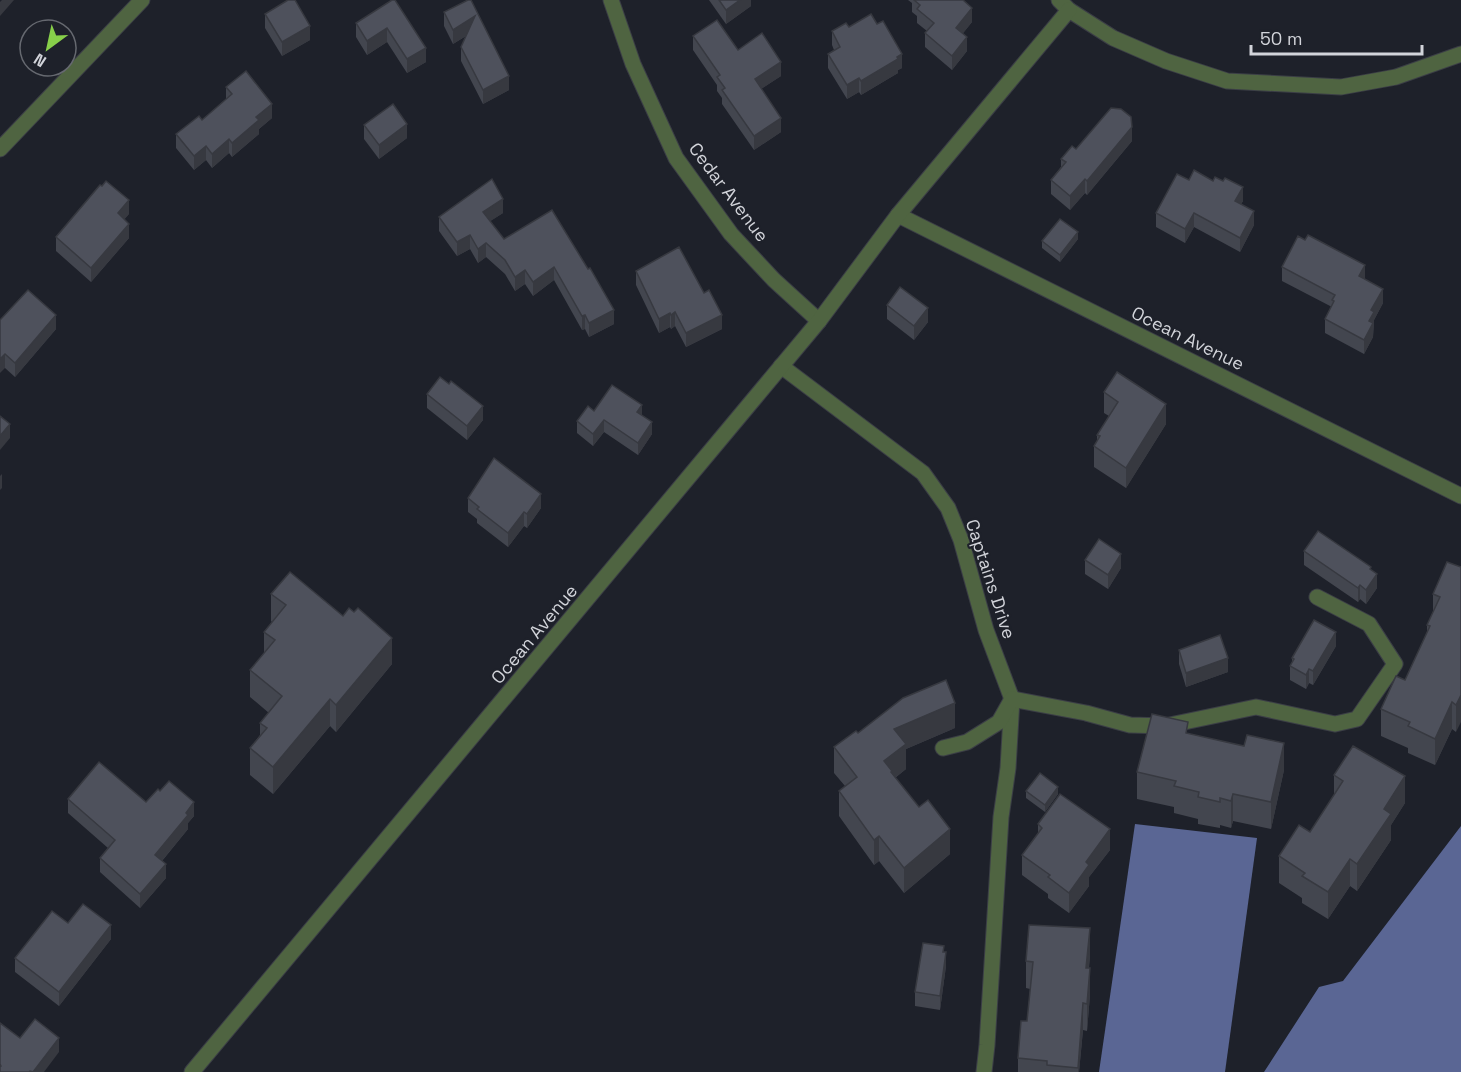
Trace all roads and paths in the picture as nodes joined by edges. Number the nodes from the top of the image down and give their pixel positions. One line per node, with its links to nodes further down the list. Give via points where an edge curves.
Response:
1 (142, 0): 5 (street)
2 (610, 0): 7 (street, Cedar Avenue, via 633,64 676,158 731,234)
3 (1064, 5): 4 (street, via 1113,38 1227,81 1341,87 1396,77); 6 (street, Ocean Avenue)
4 (1461, 54)
5 (0, 149)
6 (898, 215): 7 (street, Ocean Avenue); 9 (street, Ocean Avenue)
7 (819, 321): 8 (street, Ocean Avenue)
8 (781, 366): 11 (street, Captains Drive, via 922,473 948,508); 13 (street, Ocean Avenue)
9 (1461, 496)
10 (1317, 597): 11 (street, via 1369,624 1395,664 1357,719 1335,724 1256,707 1165,726 1130,725)
11 (1012, 699): 12 (street, via 999,722 967,742); 14 (street, Captains Drive)
12 (943, 748)
13 (192, 1072)
14 (984, 1072)

